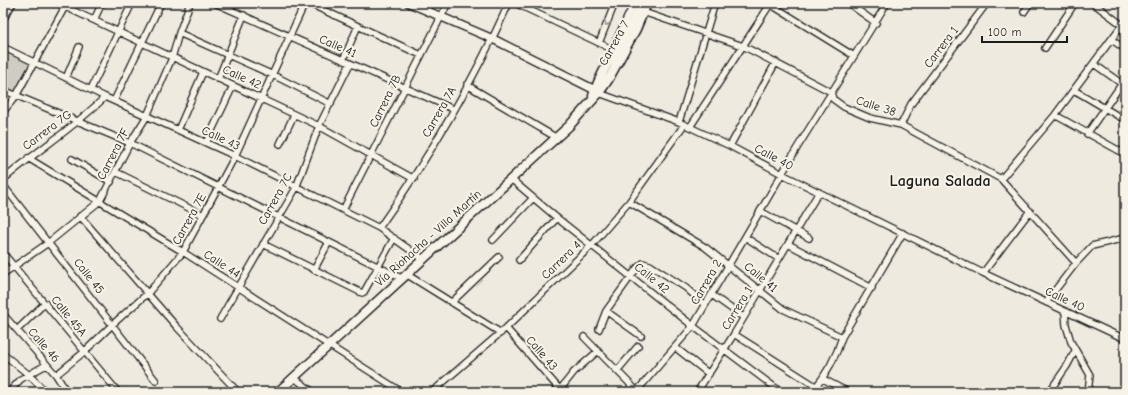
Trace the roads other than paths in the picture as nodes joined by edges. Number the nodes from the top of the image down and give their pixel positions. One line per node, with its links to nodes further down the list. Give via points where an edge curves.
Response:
1 (57, 3): 26 (street, Calle 42)
2 (102, 3): 32 (street)
3 (132, 3): 36 (street)
4 (161, 3): 42 (street)
5 (190, 3): 37 (street, Carrera 7F)
6 (215, 3): 29 (street, Calle 41)
7 (304, 3): 39 (street, Carrera 7E)
8 (308, 3): 34 (street)
9 (409, 3): 30 (street, Calle 40)
10 (448, 3): 30 (street, Carrera 7B)
11 (509, 3): 40 (street, Carrera 7A)
12 (516, 3): 43 (street)
13 (615, 3): 43 (street, one-way to 43)
14 (634, 3): 49 (street)
15 (641, 3): 49 (main road, Carrera 7)
16 (647, 3): 27 (main road, Carrera 7)
17 (715, 3): 38 (street, Carrera 4)
18 (848, 3): 33 (street)
19 (887, 3): 33 (street)
20 (987, 3): 86 (street, Carrera 1, via 911,104)
21 (1030, 3): 28 (street)
22 (1075, 3): 47 (street)
23 (1093, 3): 35 (street)
24 (770, 4): 44 (street); 52 (street)
25 (7, 5): 31 (street)
26 (66, 5): 32 (street, Calle 42); 56 (street)
27 (643, 12): 38 (street, Calle 38); 49 (main road, Carrera 7, via 636,29)
28 (1024, 12)
29 (244, 15): 39 (street, Calle 41); 50 (street)
30 (442, 17): 40 (street, Calle 40); 51 (street, Carrera 7B)
31 (3, 18)
32 (94, 20): 36 (street, Calle 42)
33 (876, 23): 52 (street)
34 (358, 26): 51 (street); 54 (street)
35 (1124, 26): 41 (street)
36 (118, 32): 42 (street, Calle 42); 67 (street)
37 (178, 33): 50 (street); 53 (street, Carrera 7F)
38 (705, 33): 44 (street, Calle 38); 85 (street, Carrera 4)
39 (290, 37): 54 (street, Calle 41); 60 (street, Carrera 7E)
40 (493, 39): 64 (street, Carrera 7A); 70 (street, Calle 40)
41 (1112, 40): 48 (street); 58 (street)
42 (143, 42): 53 (street, Calle 42); 75 (street)
43 (599, 43): 49 (street)
44 (743, 46): 55 (street, Calle 38); 88 (street)
45 (3, 47): 56 (street, Calle 43)
46 (79, 47): 61 (street)
47 (1045, 48)
48 (1125, 49)
49 (617, 51): 70 (main road, Carrera 7)
50 (228, 55): 60 (street); 62 (street)
51 (421, 55): 66 (street, Carrera 7B)
52 (854, 56): 71 (street)
53 (172, 58): 59 (street, Calle 42); 82 (street, Carrera 7F)
54 (343, 60): 57 (street, Calle 41)
55 (776, 62): 71 (street, Calle 38); 95 (street)
56 (34, 63): 61 (street, Calle 43); 72 (street)
57 (350, 64): 66 (street, Calle 41); 76 (street, Carrera 7C)
58 (1094, 64): 63 (street); 69 (street)
59 (203, 72): 62 (street, Calle 42); 89 (street)
60 (273, 75): 74 (street, Carrera 7E); 76 (street)
61 (66, 78): 67 (street, Calle 43)
62 (218, 79): 65 (street, Calle 42)
63 (1124, 83): 77 (street)
64 (467, 85): 78 (street, Carrera 7A); 91 (street)
65 (233, 86): 74 (street, Calle 42); 93 (street)
66 (404, 87): 78 (street, Calle 41); 98 (street, Carrera 7B)
67 (91, 89): 73 (street, Calle 43)
68 (3, 90): 72 (street)
69 (1074, 90): 77 (street); 81 (street)
70 (597, 91): 85 (street, Calle 40); 91 (main road, Vía Riohacha - Villa Martín)
71 (831, 92): 86 (street, Calle 38, via 833,99 844,107 870,118); 102 (street, Carrera 2)
72 (16, 96): 79 (street); 84 (street)
73 (105, 97): 75 (street, Calle 43); 84 (street, Carrera 7G)
74 (263, 98): 80 (street, Calle 42); 97 (street, Carrera 7E)
75 (114, 101): 82 (street, Calle 43)
76 (331, 104): 87 (street, Carrera 7C)
77 (1104, 108): 83 (street); 90 (street)
78 (453, 109): 103 (street, Carrera 7A)
79 (3, 112)
80 (294, 115): 87 (street, Calle 42); 94 (street)
81 (1055, 115): 90 (street); 105 (street)
82 (147, 116): 89 (street, Calle 43); 92 (street, Carrera 7F)
83 (1125, 120)
84 (75, 122): 92 (street); 99 (street, Carrera 7G)
85 (682, 124): 88 (street, Calle 40); 114 (street, Carrera 4)
86 (901, 125): 105 (street, Calle 38)
87 (320, 126): 98 (street, Calle 42); 110 (street, Carrera 7C)
88 (690, 127): 95 (street, Calle 40)
89 (178, 130): 93 (street, Calle 43)
90 (1087, 134): 96 (street)
91 (557, 138): 104 (main road, Vía Riohacha - Villa Martín)
92 (130, 143): 101 (street, Carrera 7F); 109 (street)
93 (206, 143): 97 (street, Calle 43)
94 (280, 144)
95 (730, 146): 102 (street, Calle 40)
96 (1125, 154)
97 (235, 156): 109 (street, Carrera 7E); 110 (street, Calle 43)
98 (371, 156): 103 (street, Calle 42); 115 (street, Carrera 7B)
99 (28, 158): 106 (street, Carrera 7G); 113 (street, Calle 44)
100 (72, 159): 107 (street)
101 (116, 172): 107 (street, Carrera 7F); 118 (street)
102 (782, 174): 111 (street, Calle 40); 116 (street, Carrera 2)
103 (414, 179): 122 (street, Carrera 7A)
104 (511, 179): 112 (street, Calle 42); 138 (main road, Vía Riohacha - Villa Martín)
105 (1001, 179): 117 (street, Calle 38)
106 (3, 180)
107 (111, 182): 113 (street, Carrera 7F)
108 (3, 185): 130 (street, Calle 45)
109 (219, 188): 118 (street, Carrera 7E); 120 (street)
110 (296, 188): 115 (street, Calle 43); 120 (street, Carrera 7C)
111 (819, 192): 123 (street, Carrera 1); 124 (street, Calle 40)
112 (533, 198): 121 (street, Calle 42); 129 (street)
113 (100, 201): 119 (street, Carrera 7F); 135 (street, Calle 44)
114 (629, 202): 134 (street, Carrera 4); 142 (street, Calle 41)
115 (343, 210): 122 (street, Calle 43)
116 (760, 211): 123 (street); 125 (street, Carrera 2)
117 (1030, 211): 141 (street, Calle 38); 146 (street)
118 (203, 215): 135 (street, Carrera 7E)
119 (80, 216): 130 (street, Carrera 7F); 153 (street)
120 (278, 217): 131 (street); 132 (street, Carrera 7C)
121 (557, 218): 134 (street, Calle 42); 140 (street)
122 (379, 228): 126 (street, Calle 43)
123 (796, 231): 127 (street); 133 (street, Carrera 1)
124 (903, 233): 146 (street, Calle 40); 151 (street)
125 (745, 237): 139 (street); 142 (street, Carrera 2)
126 (394, 238): 138 (street, Calle 43); 144 (street)
127 (809, 238)
128 (1125, 238): 141 (street, via 1092,246)
129 (493, 240)
130 (48, 242): 143 (street, Carrera 7F); 164 (street, Calle 45)
131 (329, 242): 144 (street); 145 (street)
132 (263, 244): 145 (street); 150 (street, Carrera 7C)
133 (788, 244): 139 (street, Carrera 1); 151 (street)
134 (592, 245): 149 (street, Calle 42); 166 (street, Carrera 4)
135 (183, 252): 150 (street, Calle 44); 153 (street, Carrera 7E)
136 (3, 253): 143 (street, Calle 45A)
137 (499, 257): 155 (street)
138 (423, 259): 148 (main road, Vía Riohacha - Villa Martín)
139 (779, 259): 152 (street, Carrera 1)
140 (519, 260)
141 (1076, 263): 156 (street)
142 (729, 264): 152 (street, Calle 41); 154 (street, Carrera 2)
143 (13, 267): 147 (street, Carrera 7F); 157 (street, Calle 45A)
144 (379, 267): 145 (street, via 362,293); 148 (street)
145 (314, 270)
146 (983, 273): 156 (street, Calle 40)
147 (3, 274)
148 (403, 276): 155 (street); 175 (main road, Vía Riohacha - Villa Martín)
149 (632, 276): 158 (street, via 643,263 650,265 686,288); 159 (street); 165 (street, Calle 42)
150 (238, 287): 163 (street, Carrera 7C); 175 (street, Calle 44)
151 (872, 288): 173 (street)
152 (760, 291): 162 (street, Carrera 1); 173 (street, Calle 41, via 783,308)
153 (148, 293): 164 (street, Carrera 7E); 197 (street)
154 (712, 295): 158 (street, Carrera 2); 162 (street)
155 (452, 302): 169 (street)
156 (1046, 302): 160 (street, Calle 40)
157 (45, 303): 168 (street); 181 (street, Calle 45A)
158 (705, 305): 165 (street, Carrera 2)
159 (606, 311): 167 (street); 171 (street)
160 (1065, 312): 174 (street, Calle 40); 180 (street)
161 (3, 314): 168 (street, Calle 46)
162 (743, 318): 170 (street, Carrera 1)
163 (220, 319)
164 (113, 324): 181 (street, Carrera 7E); 190 (street, Calle 45)
165 (693, 326): 177 (street, Carrera 2); 178 (street, Calle 42)
166 (506, 328): 169 (street, Carrera 4); 193 (street, Calle 43)
167 (599, 329)
168 (17, 330): 183 (street, Calle 46)
169 (501, 333): 201 (street, Carrera 4)
170 (734, 334): 178 (street, Carrera 1); 191 (street)
171 (641, 336)
172 (584, 337): 179 (street)
173 (842, 337): 189 (street, via 838,354)
174 (1125, 340)
175 (328, 345): 188 (main road, Vía Riohacha - Villa Martín); 200 (street, Calle 44)
176 (638, 346): 184 (street)
177 (676, 348): 186 (street); 202 (street, Carrera 2)
178 (724, 350): 186 (street, Carrera 1); 204 (street, Calle 42)
179 (598, 351): 184 (street); 193 (street, via 574,372)
180 (1074, 351): 207 (street, via 1068,366); 208 (street, via 1090,374)
181 (84, 352): 187 (street, Carrera 7E); 196 (street, Calle 45A)
182 (3, 354): 185 (street)
183 (46, 365): 185 (street); 187 (street, Calle 46)
184 (617, 371): 202 (street)
185 (28, 374): 194 (street); 195 (street)
186 (709, 374): 203 (street, Carrera 1)
187 (56, 375): 192 (street, Calle 46)
188 (293, 378): 198 (main road, Vía Riohacha - Villa Martín); 199 (street)
189 (823, 379): 191 (street); 206 (street)
190 (156, 381)
191 (817, 387): 205 (street)
192 (66, 391)
193 (560, 391)
194 (9, 392)
195 (46, 392)
196 (118, 392)
197 (238, 392)
198 (278, 392)
199 (313, 392)
200 (402, 392)
201 (432, 392)
202 (637, 392)
203 (697, 392)
204 (781, 392)
205 (812, 392)
206 (848, 392)
207 (1049, 392)
208 (1088, 392)

